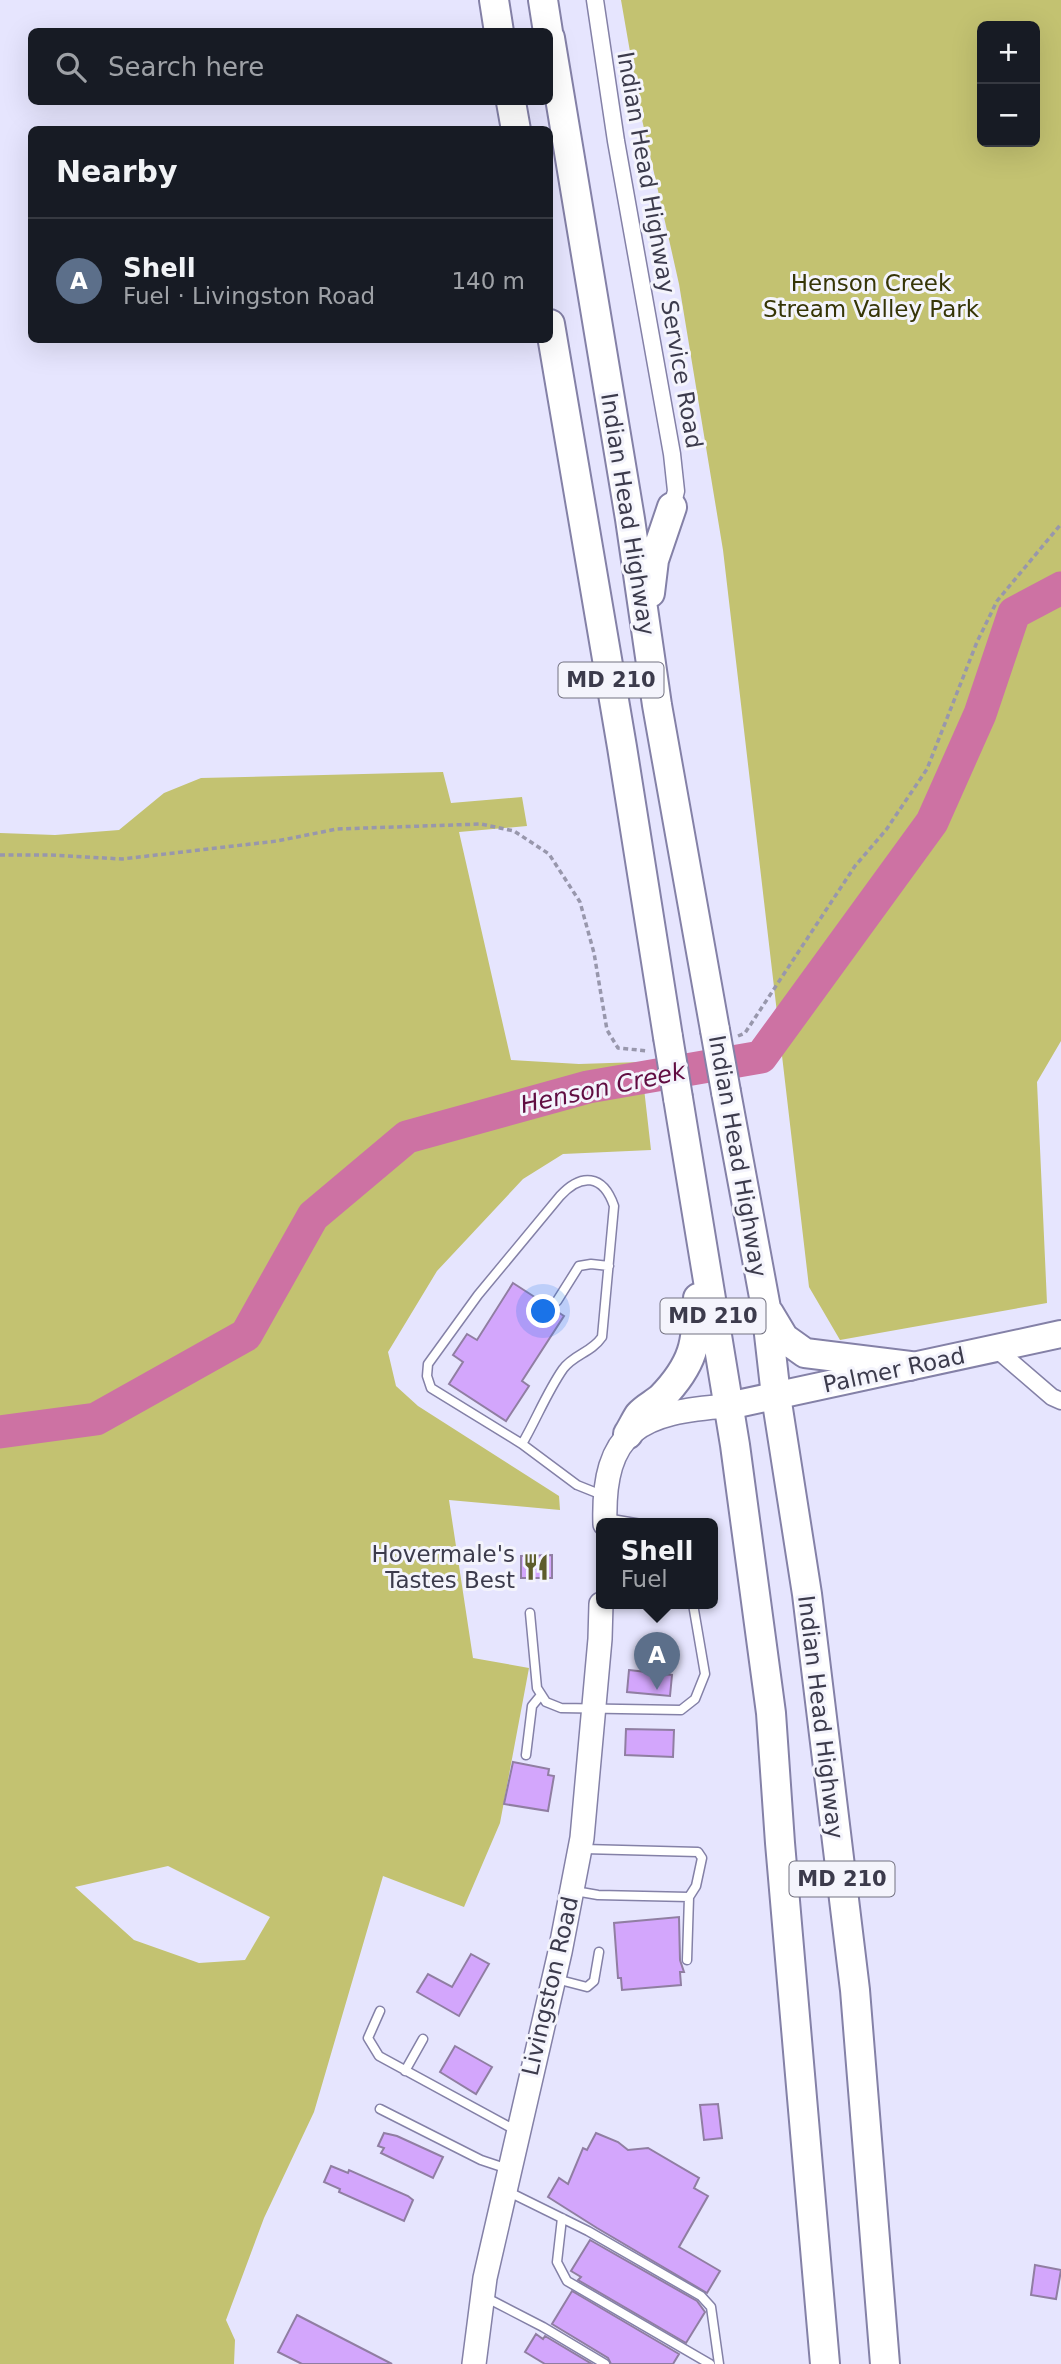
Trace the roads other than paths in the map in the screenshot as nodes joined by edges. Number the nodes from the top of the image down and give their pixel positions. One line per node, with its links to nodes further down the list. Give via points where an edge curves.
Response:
1 (494, 0): 4 (highway)
2 (543, 0): 5 (highway)
3 (594, 0): 11 (street, Indian Head Highway Service Road, via 673,454 676,491)
4 (498, 28)
5 (547, 28)
6 (553, 56): 10 (highway, Indian Head Highway / MD 210)
7 (512, 105): 8 (highway)
8 (515, 126)
9 (553, 342): 13 (highway, Indian Head Highway / MD 210, bridge, via 622,747 664,1043)
10 (624, 484): 11 (highway, via 645,508); 12 (highway, Indian Head Highway / MD 210)
11 (672, 508): 12 (highway, via 654,560)
12 (647, 630): 16 (highway, Indian Head Highway / MD 210, bridge, via 657,705 721,1034 726,1092)
13 (699, 1225): 22 (highway, Indian Head Highway / MD 210); 23 (highway, via 694,1352 680,1377 640,1414)
14 (609, 1265): 15 (lane, via 579,1266); 24 (lane, via 601,1337 595,1348 564,1368); 24 (lane, via 614,1206 609,1192 600,1182 570,1184 428,1364 431,1388)
15 (557, 1301)
16 (765, 1308): 19 (highway, via 784,1338 805,1353); 20 (highway, Indian Head Highway / MD 210)
17 (1061, 1334): 18 (main road, Palmer Road)
18 (995, 1348): 19 (main road, Palmer Road); 21 (street)
19 (910, 1367): 20 (main road, Palmer Road)
20 (776, 1396): 22 (main road, Palmer Road); 52 (highway, Indian Head Highway / MD 210, via 807,1594 855,1990)
21 (1058, 1398)
22 (728, 1406): 23 (main road, via 687,1409 656,1418); 51 (highway, Indian Head Highway / MD 210, via 771,1713)
23 (628, 1434): 25 (main road, via 609,1466)
24 (522, 1444): 25 (lane)
25 (605, 1512): 26 (lane)
26 (623, 1518)
27 (601, 1609): 31 (main road, Livingston Road)
28 (694, 1609): 31 (lane, via 705,1674 695,1699 681,1710)
29 (530, 1613): 30 (lane)
30 (541, 1695): 31 (lane, via 545,1702 561,1708); 32 (lane, via 532,1706)
31 (594, 1707): 33 (main road, Livingston Road)
32 (526, 1755)
33 (580, 1849): 34 (main road, Livingston Road); 35 (lane, via 698,1852 702,1858)
34 (572, 1890): 35 (lane, via 598,1895); 38 (main road, Livingston Road)
35 (689, 1896): 37 (lane)
36 (599, 1952): 38 (lane, via 594,1981 587,1987)
37 (687, 1960)
38 (554, 1978): 43 (main road, Livingston Road)
39 (380, 2011): 41 (lane, via 368,2038 379,2056)
40 (423, 2039): 41 (lane)
41 (405, 2071): 43 (lane)
42 (380, 2109): 44 (lane, via 481,2160)
43 (517, 2131): 44 (main road, Livingston Road)
44 (506, 2179): 45 (lane); 46 (main road, Livingston Road)
45 (562, 2218): 49 (lane, via 556,2262 567,2281); 50 (lane, via 701,2296 710,2307)
46 (482, 2296): 47 (main road, Livingston Road); 48 (lane)
47 (474, 2364)
48 (605, 2364)
49 (710, 2364)
50 (719, 2364)
51 (825, 2364)
52 (885, 2364)

